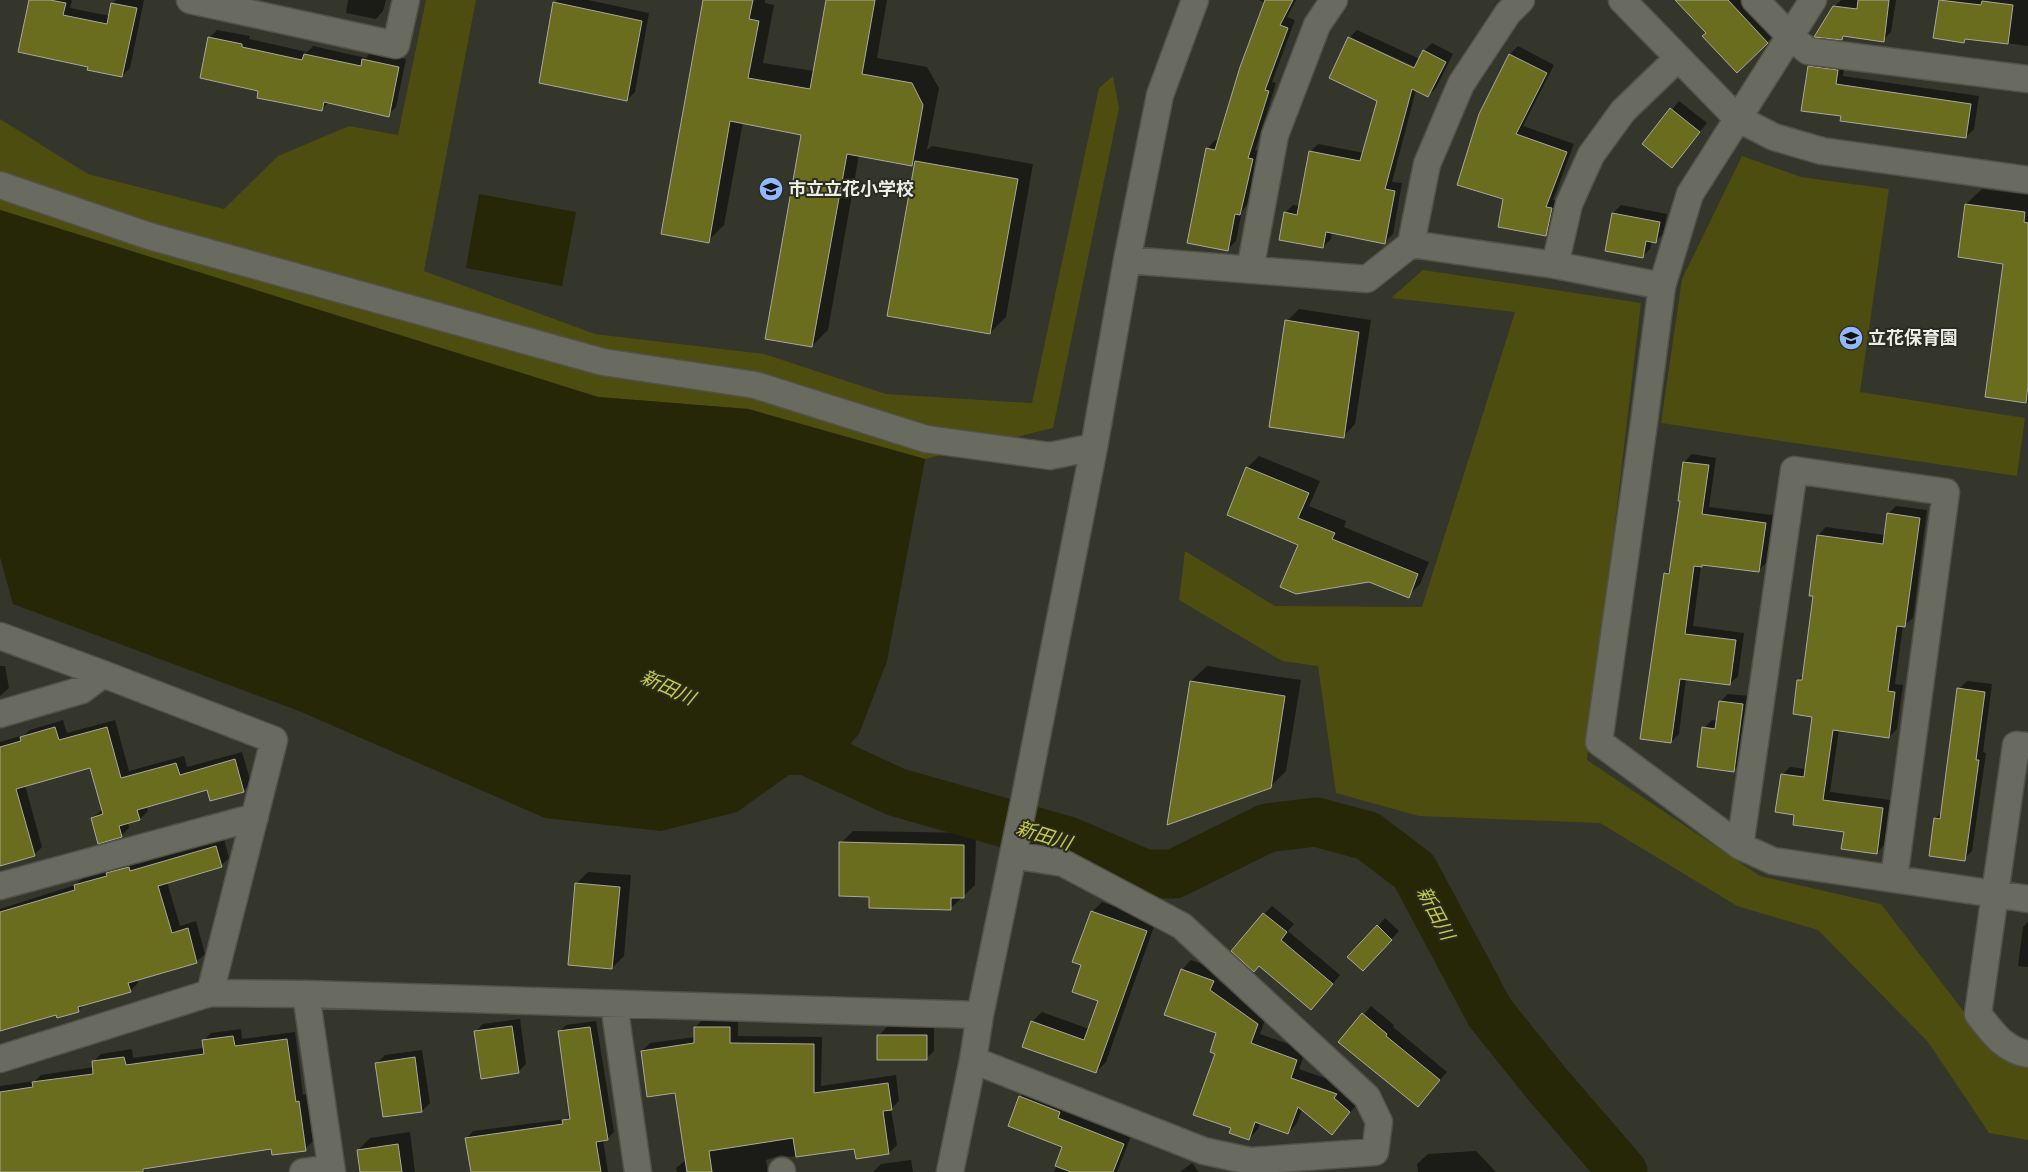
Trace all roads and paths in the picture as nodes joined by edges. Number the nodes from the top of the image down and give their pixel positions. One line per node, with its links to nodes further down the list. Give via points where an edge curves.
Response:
1 (190, 0): 2 (street, via 396,45)
2 (406, 0)
3 (1195, 0): 16 (street, via 1160,95)
4 (1334, 0): 18 (street, via 1317,25 1275,135)
5 (1521, 0): 15 (street, via 1508,13 1461,84 1427,164)
6 (1622, 0): 10 (street)
7 (1755, 0): 9 (street)
8 (1814, 0): 9 (street)
9 (1790, 36): 11 (street, via 1808,50); 12 (street)
10 (1678, 58): 12 (street); 17 (street, via 1623,111 1592,155 1569,204)
11 (2028, 79)
12 (1737, 118): 13 (street, via 1774,137 1822,151); 19 (street, via 1690,194)
13 (2028, 180)
14 (0, 186): 20 (street, via 149,236 603,362 754,385 926,439 1050,456)
15 (1411, 244): 17 (street); 18 (street, via 1367,280)
16 (1127, 260): 18 (street); 20 (street)
17 (1555, 264): 19 (street)
18 (1250, 270)
19 (1662, 286): 26 (street, via 1599,742)
20 (1094, 447): 27 (street)
21 (0, 636): 22 (street)
22 (103, 674): 23 (street, via 82,690); 25 (street, via 274,740)
23 (0, 714)
24 (2028, 746): 30 (street, via 2016,745)
25 (255, 818): 29 (street); 32 (street)
26 (1740, 846): 28 (street, via 1773,861); 28 (street, via 1794,470 1946,492)
27 (1013, 855): 35 (street); 38 (street, via 1063,862 1182,926 1366,1097 1379,1122 1375,1152 1250,1161 1204,1151)
28 (1894, 880): 30 (street)
29 (0, 886)
30 (1995, 894): 31 (street); 36 (street, via 1978,1014 1997,1039 2018,1052)
31 (2028, 899)
32 (210, 992): 33 (street); 37 (street)
33 (306, 994): 34 (street); 39 (street)
34 (614, 1004): 35 (street); 41 (street)
35 (980, 1015): 38 (street)
36 (2028, 1054)
37 (0, 1058)
38 (973, 1060): 42 (street)
39 (332, 1170): 40 (street)
40 (303, 1172)
41 (638, 1172)
42 (950, 1172)

